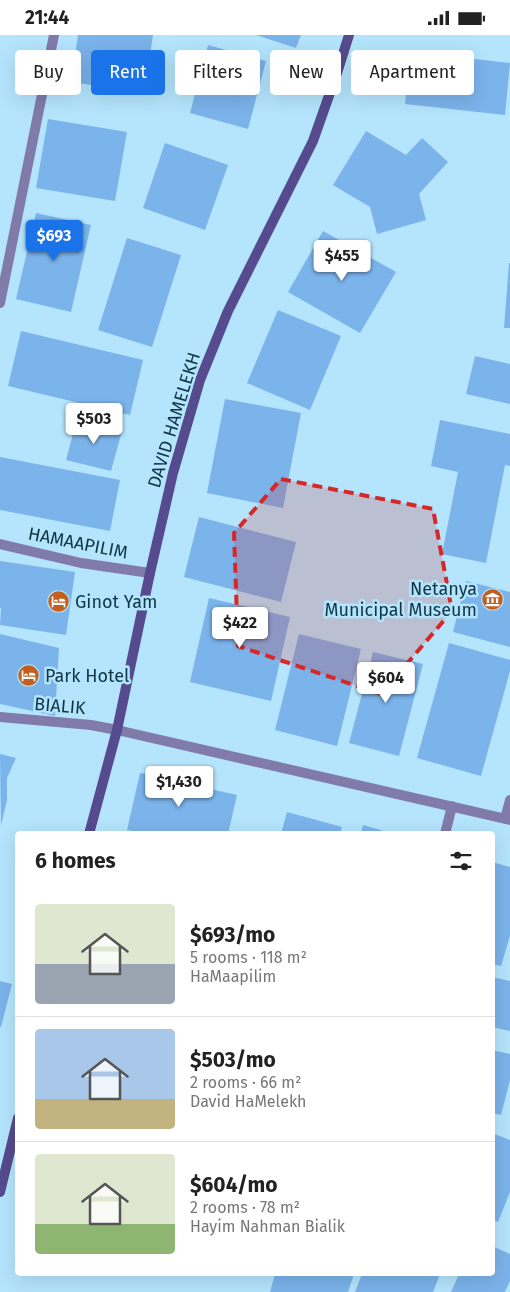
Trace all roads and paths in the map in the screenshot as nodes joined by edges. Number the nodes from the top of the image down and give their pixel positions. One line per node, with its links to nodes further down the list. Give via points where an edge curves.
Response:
1 (54, 35): 3 (street)
2 (349, 35): 5 (street, DAVID HAMELEKH, via 313,141 228,311 200,380 173,473)
3 (0, 303)
4 (0, 544): 5 (street, HAMAAPILIM, via 80,563)
5 (150, 573): 7 (street, DAVID HAMELEKH)
6 (0, 717): 7 (street, BIALIK)
7 (117, 730): 9 (street, BIALIK); 11 (street, DAVID HAMELEKH)
8 (510, 800): 10 (street)
9 (452, 806): 10 (street, BIALIK); 12 (street)
10 (507, 819)
11 (90, 831)
12 (446, 831)
13 (15, 1130): 14 (street)
14 (0, 1192)

